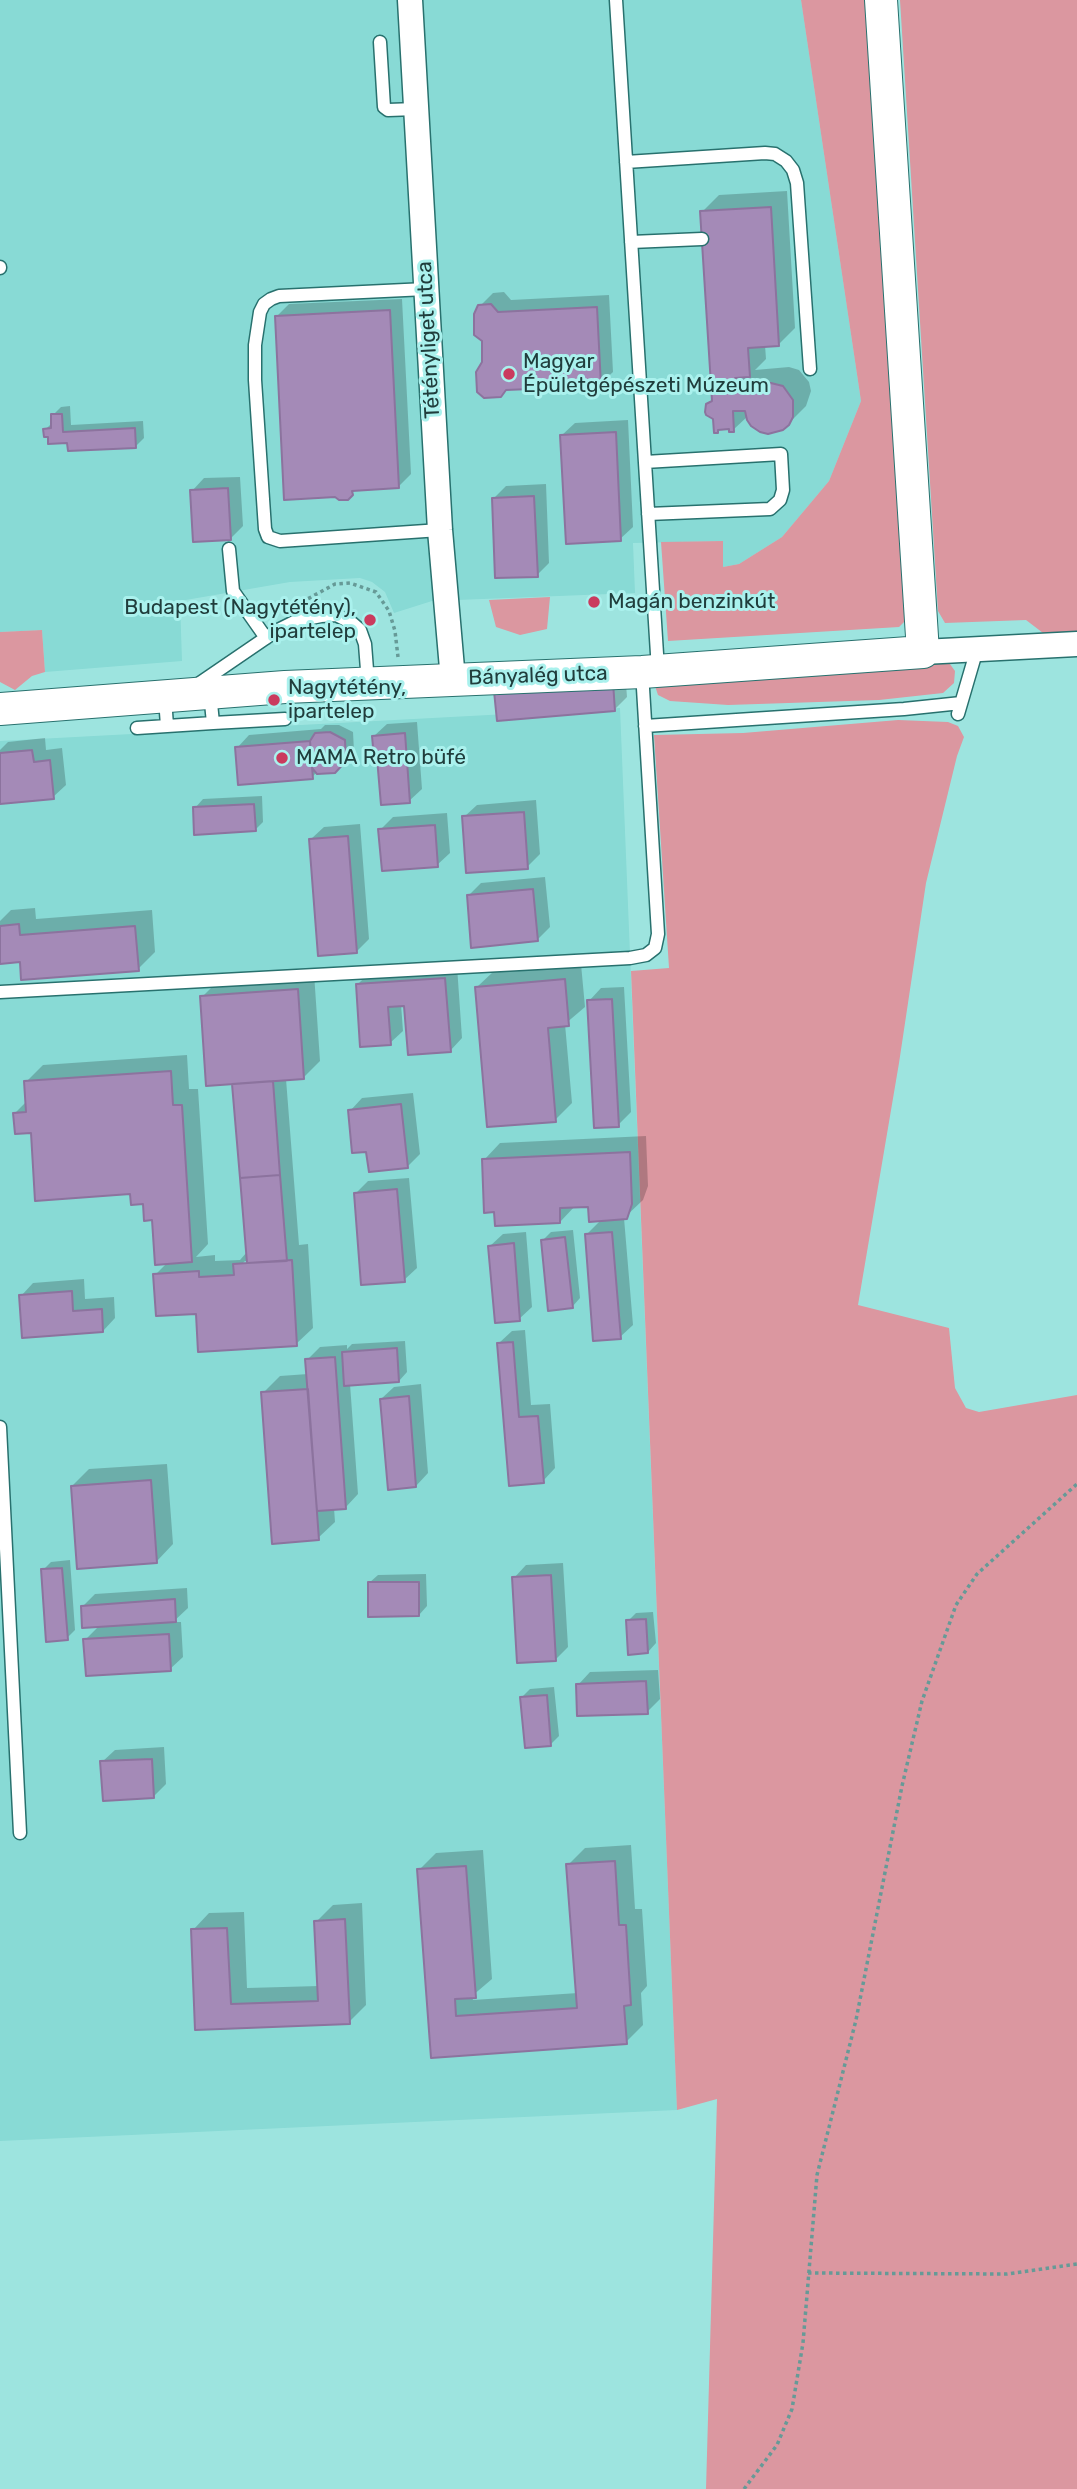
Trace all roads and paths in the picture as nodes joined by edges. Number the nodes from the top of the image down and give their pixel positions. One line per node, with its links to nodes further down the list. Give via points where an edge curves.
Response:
1 (410, 0): 5 (street, Tétényliget utca)
2 (616, 0): 6 (lane)
3 (881, 0): 19 (street)
4 (380, 42): 5 (lane, via 384,107)
5 (416, 109): 9 (street, Tétényliget utca)
6 (626, 162): 8 (lane); 10 (lane, via 765,153 786,161 797,183)
7 (702, 239): 8 (lane)
8 (631, 243): 11 (lane)
9 (426, 289): 13 (street, Tétényliget utca); 13 (lane, via 271,299 260,312 255,380 268,537 280,541)
10 (810, 369)
11 (645, 462): 12 (lane); 12 (lane, via 781,454 783,490 770,509)
12 (648, 514): 21 (lane)
13 (440, 530): 22 (street, Tétényliget utca)
14 (229, 549): 16 (lane, via 233,591)
15 (298, 604): 20 (path, via 335,584 350,583 376,592 395,631)
16 (266, 638): 23 (lane, via 296,621 343,617 360,630 365,643); 24 (lane)
17 (1077, 644): 18 (street, Bányalég utca)
18 (977, 649): 19 (street, Bányalég utca); 27 (lane, via 960,709)
19 (923, 652): 21 (street, Bányalég utca)
20 (400, 666)
21 (650, 671): 22 (street, Bányalég utca); 27 (lane)
22 (453, 680): 23 (street, Bányalég utca)
23 (368, 683): 24 (street, Bányalég utca)
24 (188, 707): 25 (street, Bányalég utca); 26 (lane); 28 (lane)
25 (0, 709)
26 (285, 719)
27 (645, 726): 29 (lane, via 658,934 655,948 646,955)
28 (137, 728)
29 (0, 992)
30 (0, 1427): 32 (lane)
31 (1077, 1484): 34 (path, via 977,1574 956,1605 925,1690 856,2020 817,2175)
32 (20, 1833)
33 (1077, 2264): 34 (path, via 1007,2274)
34 (808, 2273): 35 (path, via 792,2409 777,2445)
35 (744, 2489)

